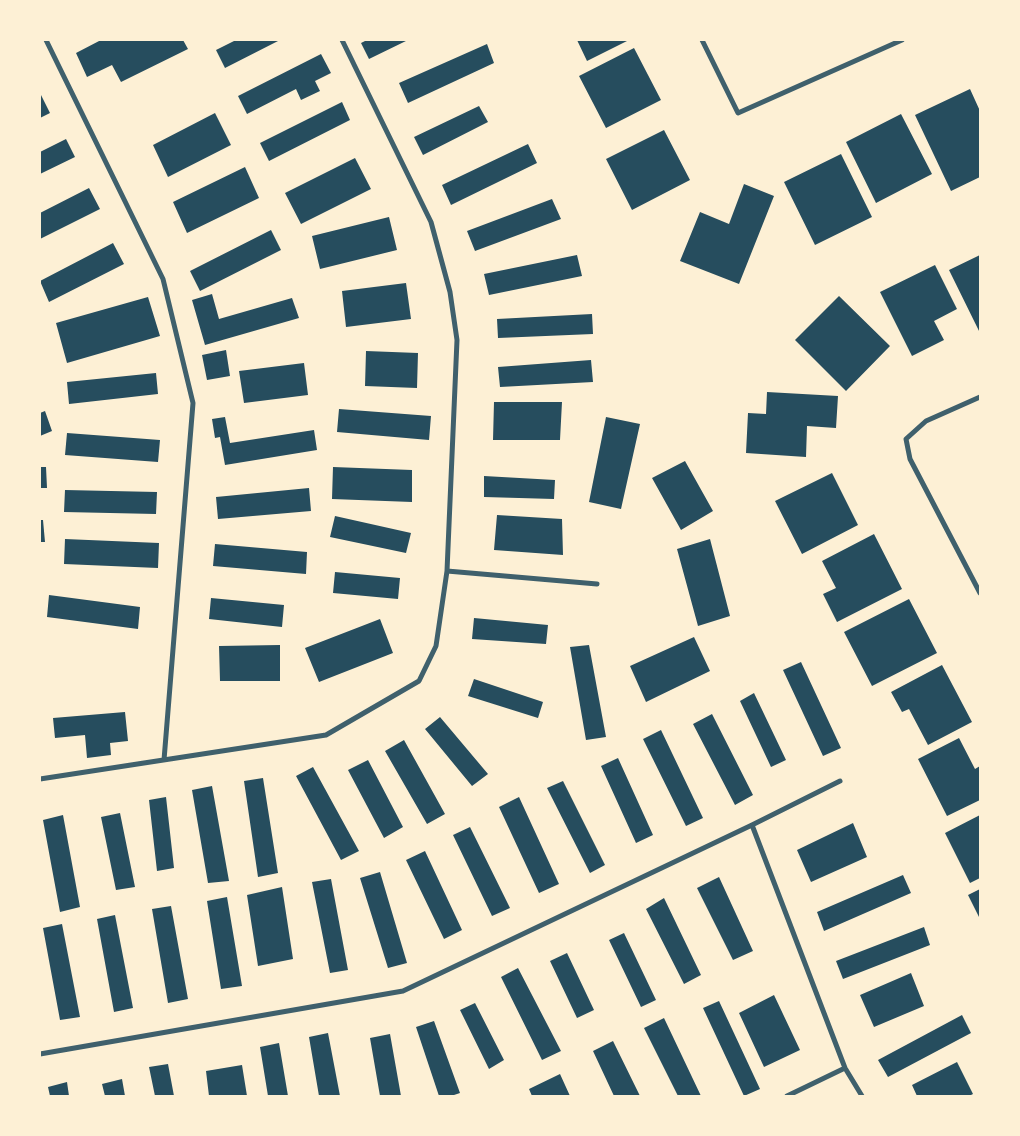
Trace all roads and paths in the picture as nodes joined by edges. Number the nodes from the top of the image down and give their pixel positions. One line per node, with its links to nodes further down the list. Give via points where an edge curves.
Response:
1 (46, 40): 9 (street, via 163,279 192,403)
2 (342, 40): 6 (street, via 431,222 450,292 457,340)
3 (702, 40): 4 (street, via 738,113)
4 (902, 40)
5 (980, 397): 8 (street, via 926,420 906,438 910,459)
6 (447, 571): 7 (street); 9 (street, via 436,646 419,681 326,735)
7 (598, 584)
8 (980, 593)
9 (164, 760): 10 (street)
10 (40, 779)
11 (840, 781): 12 (street)
12 (752, 825): 13 (street, via 403,990); 14 (street)
13 (40, 1054)
14 (845, 1068): 15 (street); 16 (street)
15 (787, 1096)
16 (862, 1096)

